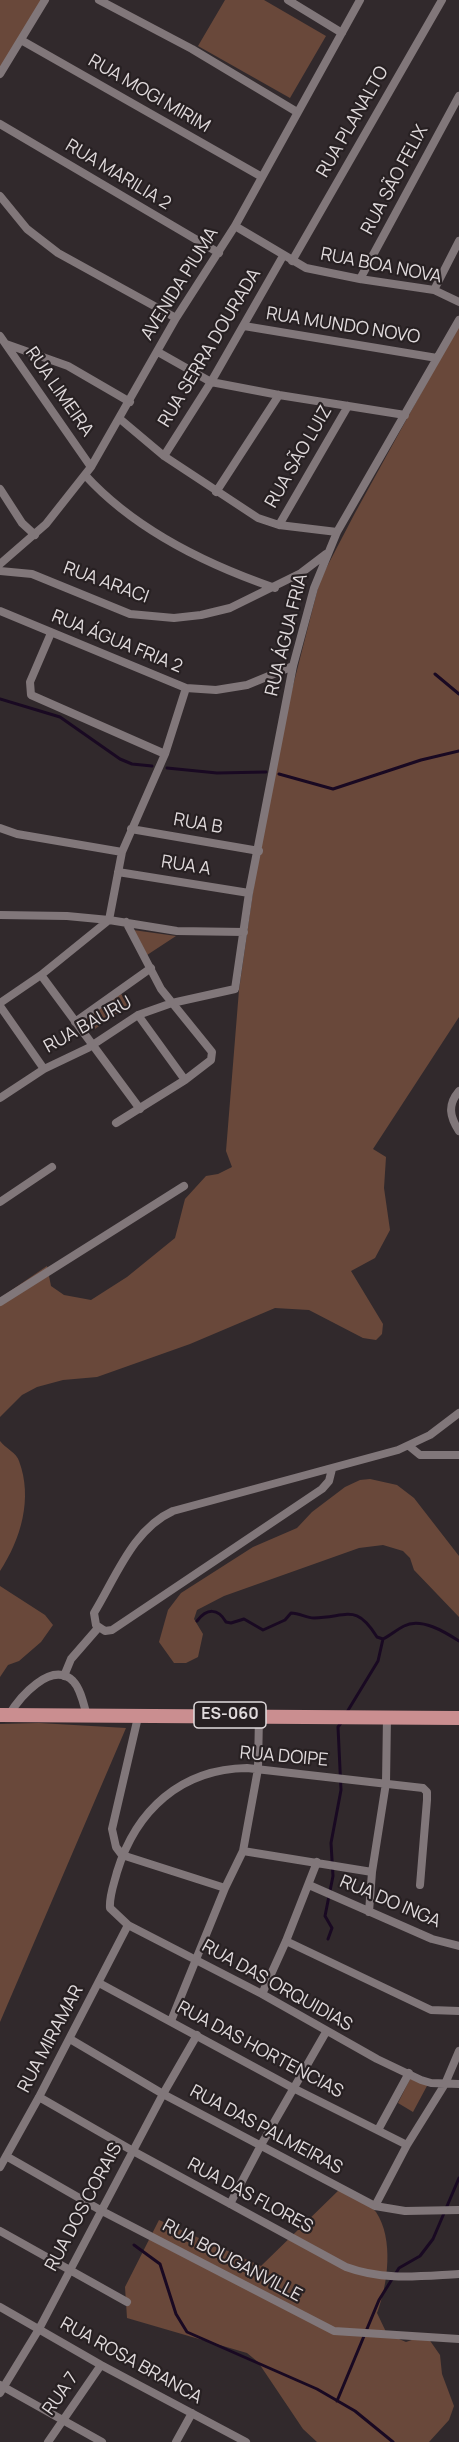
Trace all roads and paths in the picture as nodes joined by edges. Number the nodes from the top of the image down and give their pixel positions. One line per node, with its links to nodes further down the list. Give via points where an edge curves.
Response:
1 (45, 0): 7 (street)
2 (99, 0): 10 (street, via 192,49)
3 (288, 0): 6 (street)
4 (360, 0): 6 (street, AVENIDA PIUMA)
5 (442, 0): 18 (street, RUA PLANALTO)
6 (342, 33): 10 (street, AVENIDA PIUMA)
7 (21, 40): 8 (street); 12 (street, RUA MOGI MIRIM)
8 (0, 74)
9 (459, 96): 19 (street, RUA SÃO FELIX)
10 (297, 112): 12 (street, AVENIDA PIUMA)
11 (0, 124): 16 (street, RUA MARILIA 2)
12 (262, 177): 14 (street, AVENIDA PIUMA)
13 (0, 196): 22 (street, via 27,229 58,253)
14 (235, 226): 16 (street, AVENIDA PIUMA); 17 (street, RUA BOA NOVA)
15 (459, 241): 20 (street)
16 (219, 253): 22 (street, AVENIDA PIUMA)
17 (283, 256): 18 (street, RUA BOA NOVA); 24 (street, RUA SERRA DOURADA)
18 (292, 261): 19 (street, RUA BOA NOVA, via 306,268)
19 (360, 279): 20 (street, RUA BOA NOVA)
20 (434, 290): 21 (street, RUA BOA NOVA)
21 (459, 302)
22 (176, 318): 27 (street, AVENIDA PIUMA)
23 (459, 320): 28 (street, RUA ÁGUA FRIA)
24 (244, 326): 28 (street, RUA MUNDO NOVO); 29 (street, RUA SERRA DOURADA)
25 (0, 336): 26 (street, RUA LIMEIRA)
26 (6, 344): 31 (street, via 68,366); 36 (street, RUA LIMEIRA)
27 (158, 352): 29 (street); 31 (street, AVENIDA PIUMA)
28 (437, 358): 33 (street, RUA ÁGUA FRIA)
29 (211, 382): 30 (street); 35 (street, RUA SERRA DOURADA)
30 (279, 395): 32 (street); 39 (street)
31 (130, 402): 34 (street, AVENIDA PIUMA)
32 (348, 406): 33 (street); 40 (street, RUA SÃO LUIZ)
33 (405, 415): 41 (street, RUA ÁGUA FRIA)
34 (120, 419): 35 (street); 36 (street, AVENIDA PIUMA)
35 (164, 456): 39 (street)
36 (91, 467): 37 (street, AVENIDA PIUMA)
37 (85, 475): 42 (street, AVENIDA PIUMA); 46 (street, via 126,512 180,548)
38 (0, 489): 42 (street, via 22,523)
39 (216, 492): 40 (street, via 258,518)
40 (279, 525): 41 (street)
41 (337, 532): 43 (street, RUA ÁGUA FRIA)
42 (35, 535): 44 (street, AVENIDA PIUMA)
43 (328, 552): 46 (street, RUA ARACI); 49 (street, RUA ÁGUA FRIA)
44 (0, 564)
45 (0, 571): 46 (street, RUA ARACI, via 32,574 111,607 150,617 174,618 230,608)
46 (275, 588)
47 (0, 610): 48 (street, RUA ÁGUA FRIA 2)
48 (51, 633): 50 (street, RUA ÁGUA FRIA 2); 51 (street, via 29,688 31,695)
49 (293, 666): 50 (street, RUA ÁGUA FRIA 2, via 247,685 216,690); 54 (street, RUA ÁGUA FRIA)
50 (186, 688): 51 (street)
51 (165, 754): 53 (street)
52 (0, 828): 55 (street)
53 (131, 829): 54 (street, RUA B); 55 (street)
54 (259, 851): 57 (street, RUA ÁGUA FRIA)
55 (122, 852): 56 (street)
56 (118, 872): 57 (street, RUA A); 59 (street)
57 (249, 893): 61 (street, RUA ÁGUA FRIA)
58 (0, 915): 59 (street)
59 (109, 920): 60 (street); 63 (street)
60 (126, 922): 61 (street, via 177,931); 62 (street)
61 (244, 932): 64 (street, RUA ÁGUA FRIA)
62 (151, 968): 65 (street); 68 (street)
63 (41, 975): 66 (street); 68 (street)
64 (235, 989): 65 (street, RUA BAURU)
65 (172, 1003): 67 (street, RUA BAURU); 71 (street, via 212,1052 211,1060)
66 (0, 1005): 70 (street)
67 (138, 1015): 69 (street, RUA BAURU); 71 (street)
68 (75, 1022): 69 (street)
69 (92, 1045): 70 (street, RUA BAURU); 74 (street)
70 (44, 1069): 73 (street, RUA BAURU)
71 (184, 1080): 74 (street)
72 (459, 1091): 76 (street, via 450,1111)
73 (0, 1098)
74 (140, 1109): 75 (street)
75 (116, 1124)
76 (459, 1131)
77 (52, 1167): 79 (street)
78 (184, 1186): 80 (street)
79 (0, 1202)
80 (0, 1302)
81 (459, 1413): 82 (street)
82 (409, 1446): 83 (street, via 420,1455); 84 (street)
83 (459, 1455)
84 (332, 1469): 85 (street, via 322,1489 112,1630); 85 (street, via 173,1511 159,1519 136,1541 94,1613)
85 (98, 1628): 86 (street, via 70,1659)
86 (64, 1676): 87 (street, via 44,1678); 89 (street, via 76,1685)
87 (5, 1715): 89 (main road, ES-060)
88 (259, 1715): 90 (main road, ES-060); 91 (main road, ES-060); 93 (street)
89 (87, 1716): 90 (main road, ES-060)
90 (138, 1717): 96 (street, via 112,1828)
91 (387, 1717): 92 (main road, ES-060); 94 (street)
92 (459, 1718)
93 (258, 1769): 94 (street, RUA DOIPE); 95 (street); 96 (street, RUA DOIPE, via 219,1770 182,1784 150,1810)
94 (386, 1783): 98 (street); 100 (street, RUA DOIPE, via 416,1785 427,1792)
95 (243, 1851): 97 (street); 101 (street)
96 (122, 1855): 101 (street); 102 (street, RUA DOIPE)
97 (317, 1862): 98 (street); 99 (street)
98 (372, 1872): 103 (street)
99 (309, 1885): 103 (street, RUA DO INGA); 105 (street)
100 (420, 1885)
101 (225, 1888): 107 (street)
102 (110, 1896): 104 (street, RUA DAS ORQUIDIAS, via 111,1911)
103 (369, 1912): 106 (street, RUA DO INGA)
104 (128, 1925): 107 (street, RUA DAS ORQUIDIAS); 108 (street, RUA MIRAMAR)
105 (286, 1941): 109 (street); 110 (street, via 431,2010)
106 (459, 1946)
107 (195, 1959): 109 (street, RUA DAS ORQUIDIAS); 111 (street)
108 (99, 1983): 111 (street, RUA DAS HORTENCIAS); 114 (street, RUA MIRAMAR)
109 (262, 1994): 112 (street, RUA DAS ORQUIDIAS)
110 (459, 2011)
111 (171, 2021): 113 (street, RUA DAS HORTENCIAS)
112 (326, 2032): 116 (street, RUA DAS ORQUIDIAS); 119 (street)
113 (197, 2035): 119 (street, RUA DAS HORTENCIAS); 120 (street, RUA DOS CORAIS)
114 (70, 2039): 120 (street, RUA DAS PALMEIRAS); 121 (street, RUA MIRAMAR)
115 (459, 2051): 117 (street)
116 (409, 2073): 117 (street, RUA DAS ORQUIDIAS, via 431,2083); 122 (street)
117 (445, 2084): 118 (street, RUA DAS ORQUIDIAS); 124 (street)
118 (459, 2084)
119 (292, 2088): 122 (street, RUA DAS HORTENCIAS); 123 (street)
120 (163, 2094): 123 (street, RUA DAS PALMEIRAS); 125 (street, RUA DOS CORAIS)
121 (39, 2097): 125 (street, RUA DAS FLORES); 126 (street, RUA MIRAMAR)
122 (378, 2130): 124 (street, RUA DAS HORTENCIAS)
123 (261, 2145): 128 (street); 129 (street, RUA DAS PALMEIRAS)
124 (407, 2145): 129 (street)
125 (133, 2151): 128 (street, RUA DAS FLORES); 131 (street, RUA DOS CORAIS)
126 (6, 2156): 127 (street, RUA MIRAMAR); 131 (street, RUA BOUGANVILLE)
127 (0, 2167)
128 (230, 2204): 134 (street, RUA DAS FLORES, via 362,2272 404,2277)
129 (375, 2206): 130 (street, RUA DAS PALMEIRAS, via 405,2211)
130 (459, 2210)
131 (102, 2211): 133 (street, RUA DOS CORAIS); 138 (street, RUA BOUGANVILLE, via 334,2331)
132 (0, 2231): 133 (street)
133 (70, 2268): 135 (street); 137 (street, RUA DOS CORAIS)
134 (459, 2274)
135 (127, 2302)
136 (0, 2307): 137 (street, RUA ROSA BRANCA)
137 (39, 2329): 139 (street, RUA ROSA BRANCA); 140 (street, RUA DOS CORAIS)
138 (459, 2339)
139 (101, 2365): 141 (street, RUA ROSA BRANCA); 142 (street, RUA 7)
140 (1, 2388): 142 (street)
141 (192, 2414): 145 (street); 146 (street, RUA ROSA BRANCA)
142 (61, 2421): 143 (street, RUA 7); 144 (street)
143 (48, 2442)
144 (102, 2442)
145 (176, 2442)
146 (246, 2442)

